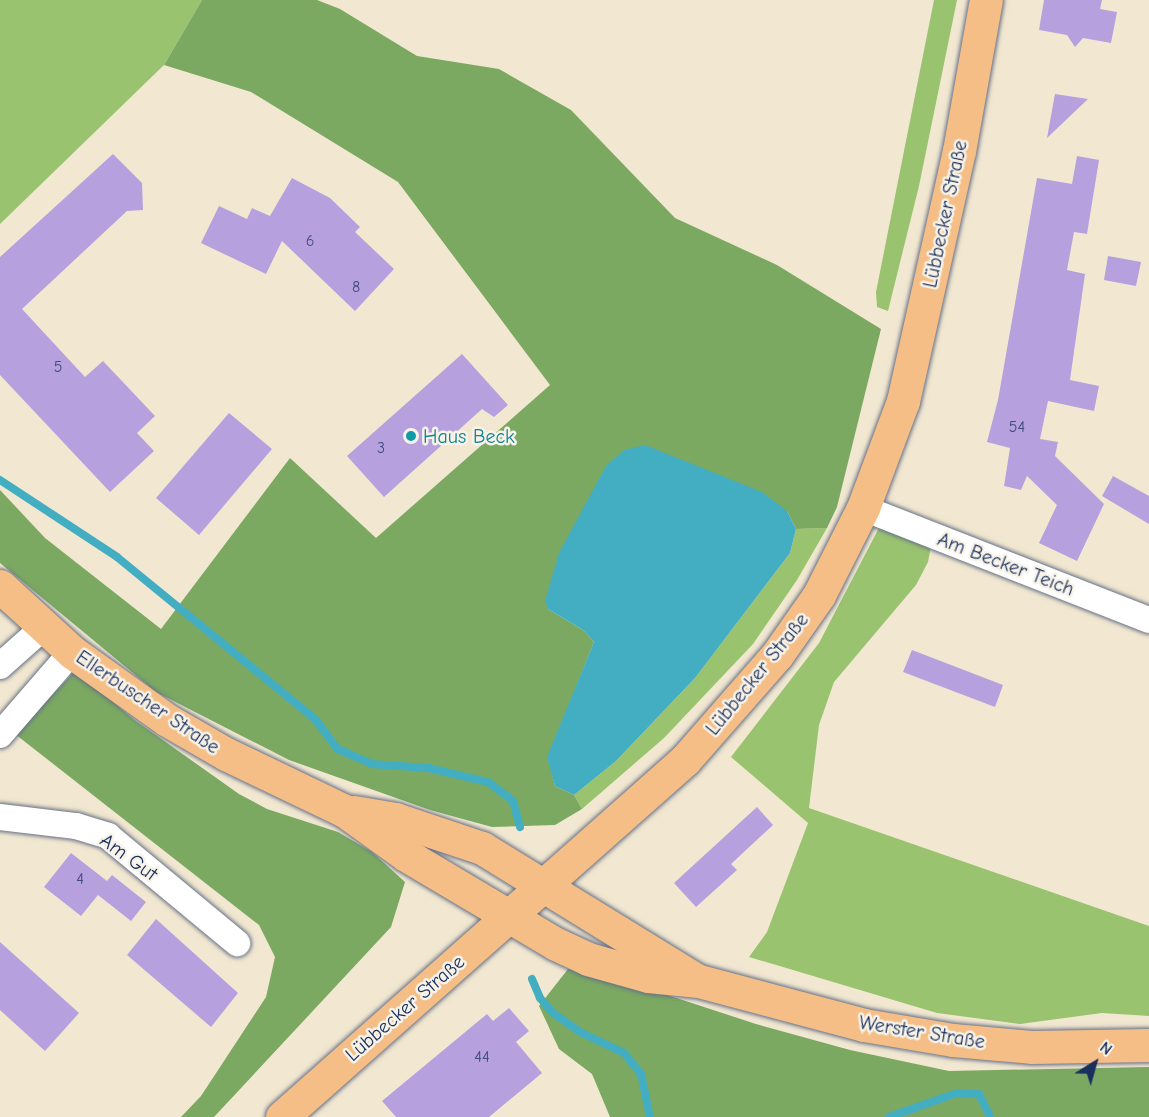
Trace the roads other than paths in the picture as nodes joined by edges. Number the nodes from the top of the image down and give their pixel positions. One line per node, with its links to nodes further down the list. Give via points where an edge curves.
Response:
1 (986, 0): 2 (main road, Lübbecker Straße, via 959,151 906,390)
2 (863, 507): 4 (street, Am Becker Teich); 11 (main road, Lübbecker Straße, via 819,595 777,656 685,760)
3 (0, 586): 5 (main road, Ellerbuscher Straße)
4 (1149, 620)
5 (44, 627): 6 (main road, Ellerbuscher Straße); 7 (street)
6 (72, 652): 8 (street); 9 (main road, Ellerbuscher Straße, via 167,720 226,754)
7 (0, 666)
8 (0, 735)
9 (345, 811): 11 (main road, Ellerbuscher Straße, via 395,819 462,838); 12 (main road, Ellerbuscher Straße, via 406,855)
10 (0, 817): 13 (street, Am Gut, via 75,825 108,836)
11 (547, 886): 12 (main road, Lübbecker Straße); 14 (main road, Werster Straße)
12 (511, 917): 14 (main road, Werster Straße, via 588,958 648,976); 16 (main road, Lübbecker Straße)
13 (237, 943)
14 (699, 981): 15 (main road, Werster Straße, via 864,1025 953,1040 1031,1047)
15 (1149, 1045)
16 (282, 1117)

